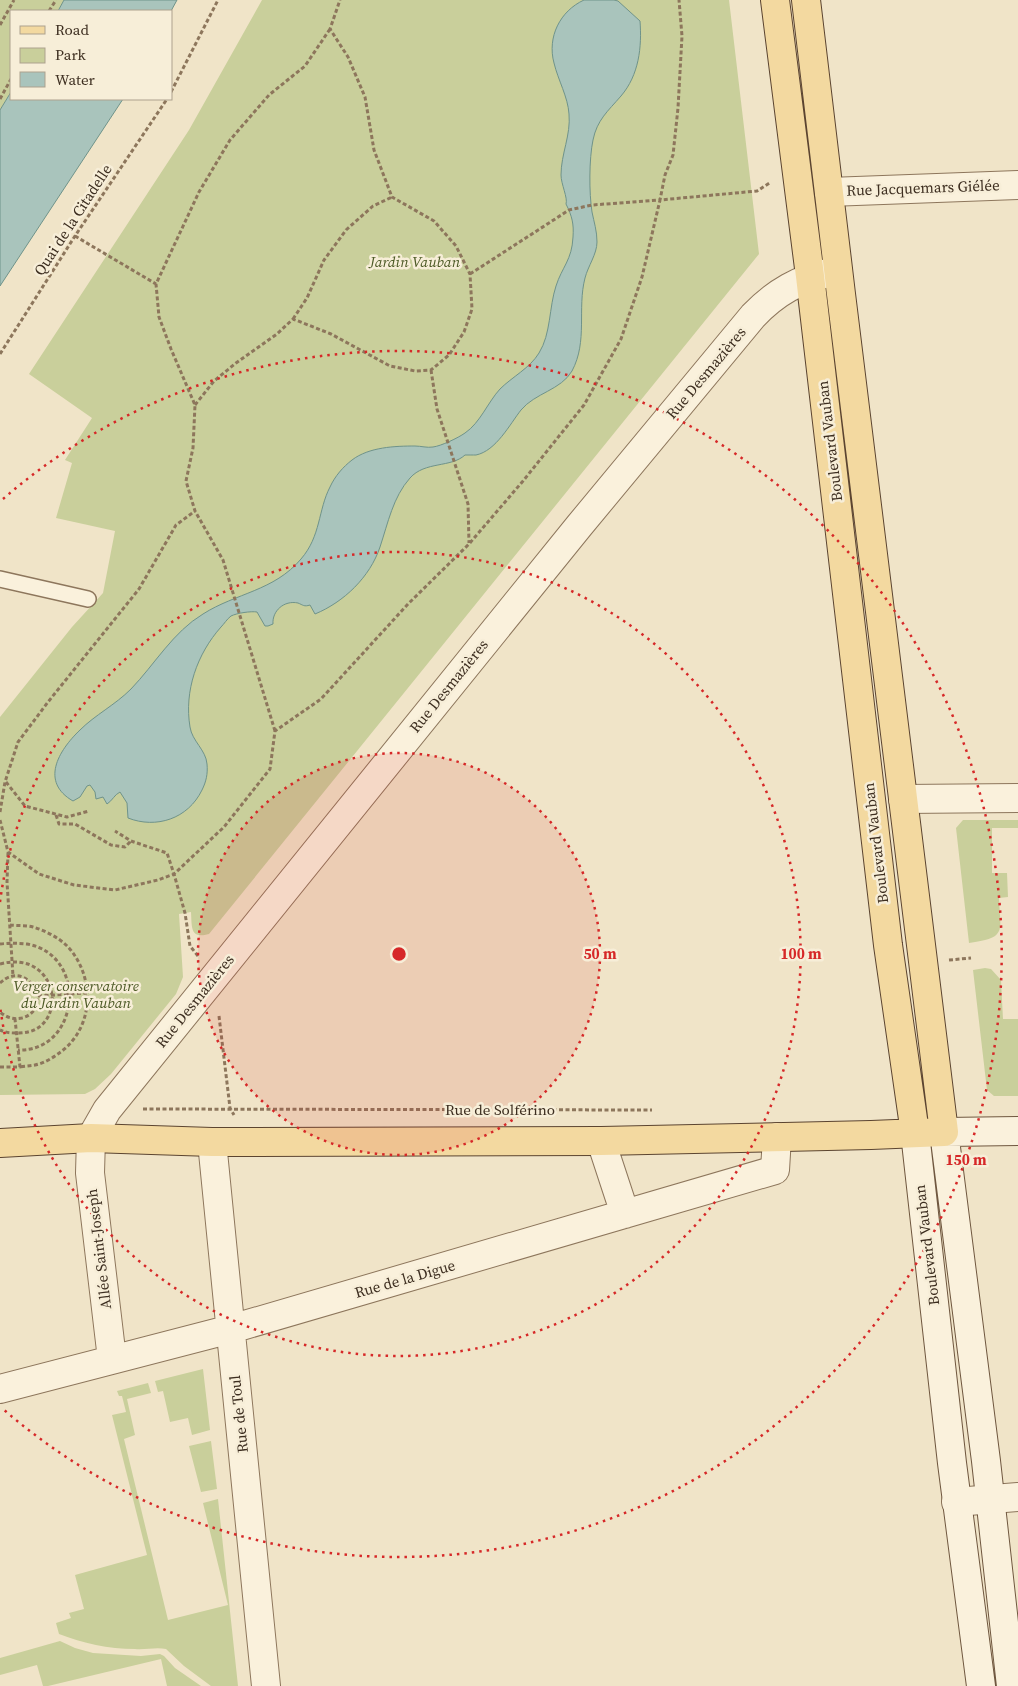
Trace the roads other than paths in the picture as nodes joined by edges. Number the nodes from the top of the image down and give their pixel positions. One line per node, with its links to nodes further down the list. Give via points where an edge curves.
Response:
1 (775, 0): 6 (main road, Boulevard Vauban)
2 (806, 0): 4 (main road, Boulevard Vauban)
3 (1018, 185): 4 (street, Rue Jacquemars Giélée)
4 (829, 192): 5 (main road, Boulevard Vauban)
5 (838, 270): 6 (street, Rue Desmazières); 10 (main road, Boulevard Vauban)
6 (810, 276): 14 (main road, Boulevard Vauban, via 888,945); 16 (street, Rue Desmazières, via 776,295 753,316 578,526 107,1110)
7 (1, 581): 8 (lane)
8 (88, 599)
9 (1018, 798): 10 (street)
10 (903, 799): 13 (main road, Boulevard Vauban)
11 (0, 1127): 16 (main road, Rue de Solférino, via 39,1129)
12 (1018, 1131): 13 (street, Rue de Solférino)
13 (944, 1132): 14 (main road, Rue de Solférino); 25 (street, Boulevard Vauban)
14 (915, 1133): 15 (main road, Rue de Solférino); 26 (street, Boulevard Vauban)
15 (777, 1137): 17 (main road, Rue de Solférino); 20 (street, Rue de la Digue, via 776,1170)
16 (91, 1138): 18 (main road, Rue de Solférino); 19 (main road, Rue de Solférino); 22 (street, Allée Saint-Joseph, via 90,1173)
17 (601, 1141): 18 (main road, Rue de Solférino); 20 (street)
18 (212, 1142): 21 (street, Rue de Toul)
19 (0, 1144)
20 (625, 1214): 21 (street, Rue de la Digue)
21 (231, 1329): 22 (street, Rue de la Digue); 27 (street, Rue de Toul)
22 (112, 1359): 23 (street, Rue de la Digue)
23 (0, 1389)
24 (1018, 1498): 25 (street)
25 (990, 1500): 26 (street); 29 (street, Boulevard Vauban)
26 (956, 1502): 28 (street, Boulevard Vauban)
27 (266, 1686)
28 (981, 1686)
29 (1011, 1686)

